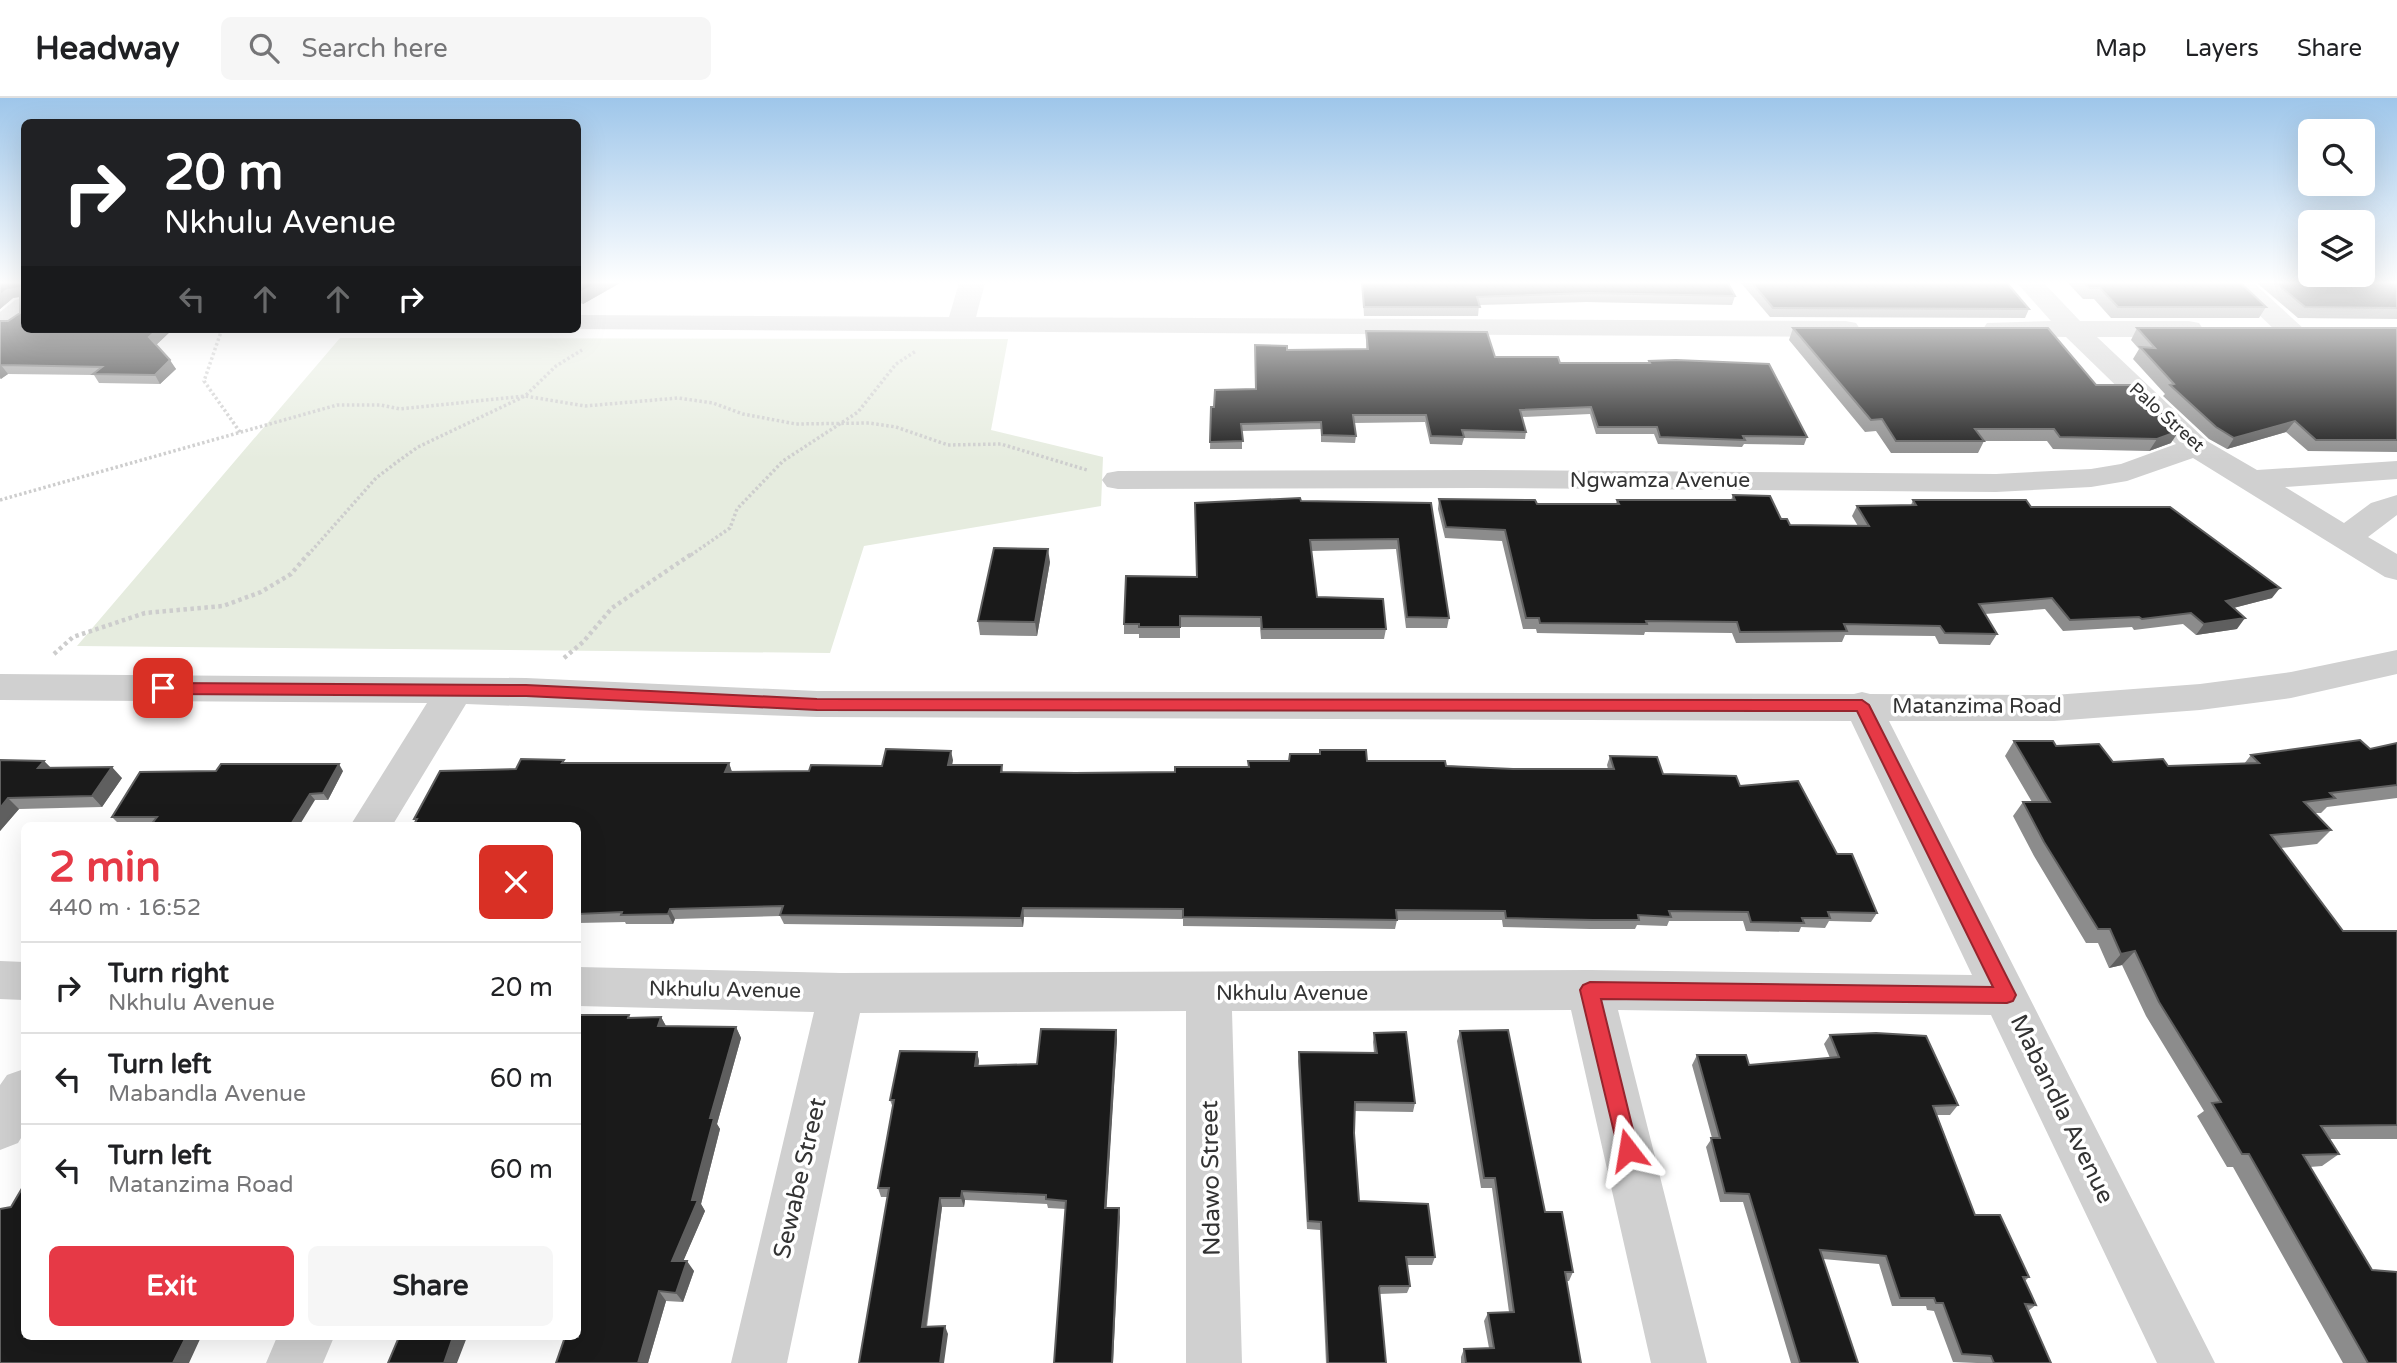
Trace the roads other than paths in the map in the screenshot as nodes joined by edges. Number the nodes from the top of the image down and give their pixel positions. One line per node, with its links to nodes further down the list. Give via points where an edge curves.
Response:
1 (2086, 342): 2 (street, Palo Street)
2 (2196, 447): 4 (street, Ngwamza Avenue, via 2127,472 2008,482); 5 (street, Palo Street)
3 (2397, 470): 5 (street)
4 (1118, 480)
5 (2254, 480): 7 (street, Palo Street)
6 (2397, 505): 7 (street, via 2369,518)
7 (2348, 538): 8 (street, Palo Street)
8 (2397, 569)
9 (2397, 662): 12 (street, Matanzima Road, via 2291,685 2105,705)
10 (0, 687): 11 (street, Matanzima Road)
11 (455, 690): 12 (street, Matanzima Road, via 817,704); 13 (street)
12 (1862, 705): 20 (street, Mabandla Avenue)
13 (374, 822)
14 (0, 980): 15 (street)
15 (21, 981)
16 (581, 987): 18 (street, Nkhulu Avenue)
17 (1590, 990): 19 (street, Nkhulu Avenue); 20 (street, Nkhulu Avenue); 27 (street)
18 (841, 993): 19 (street, Nkhulu Avenue); 25 (street, Sewabe Street)
19 (1209, 993): 26 (street, Ndawo Street)
20 (2007, 995): 28 (street, Mabandla Avenue)
21 (21, 1095): 22 (street)
22 (0, 1126)
23 (305, 1340): 24 (street)
24 (294, 1363)
25 (759, 1363)
26 (1214, 1363)
27 (1679, 1363)
28 (2187, 1363)

